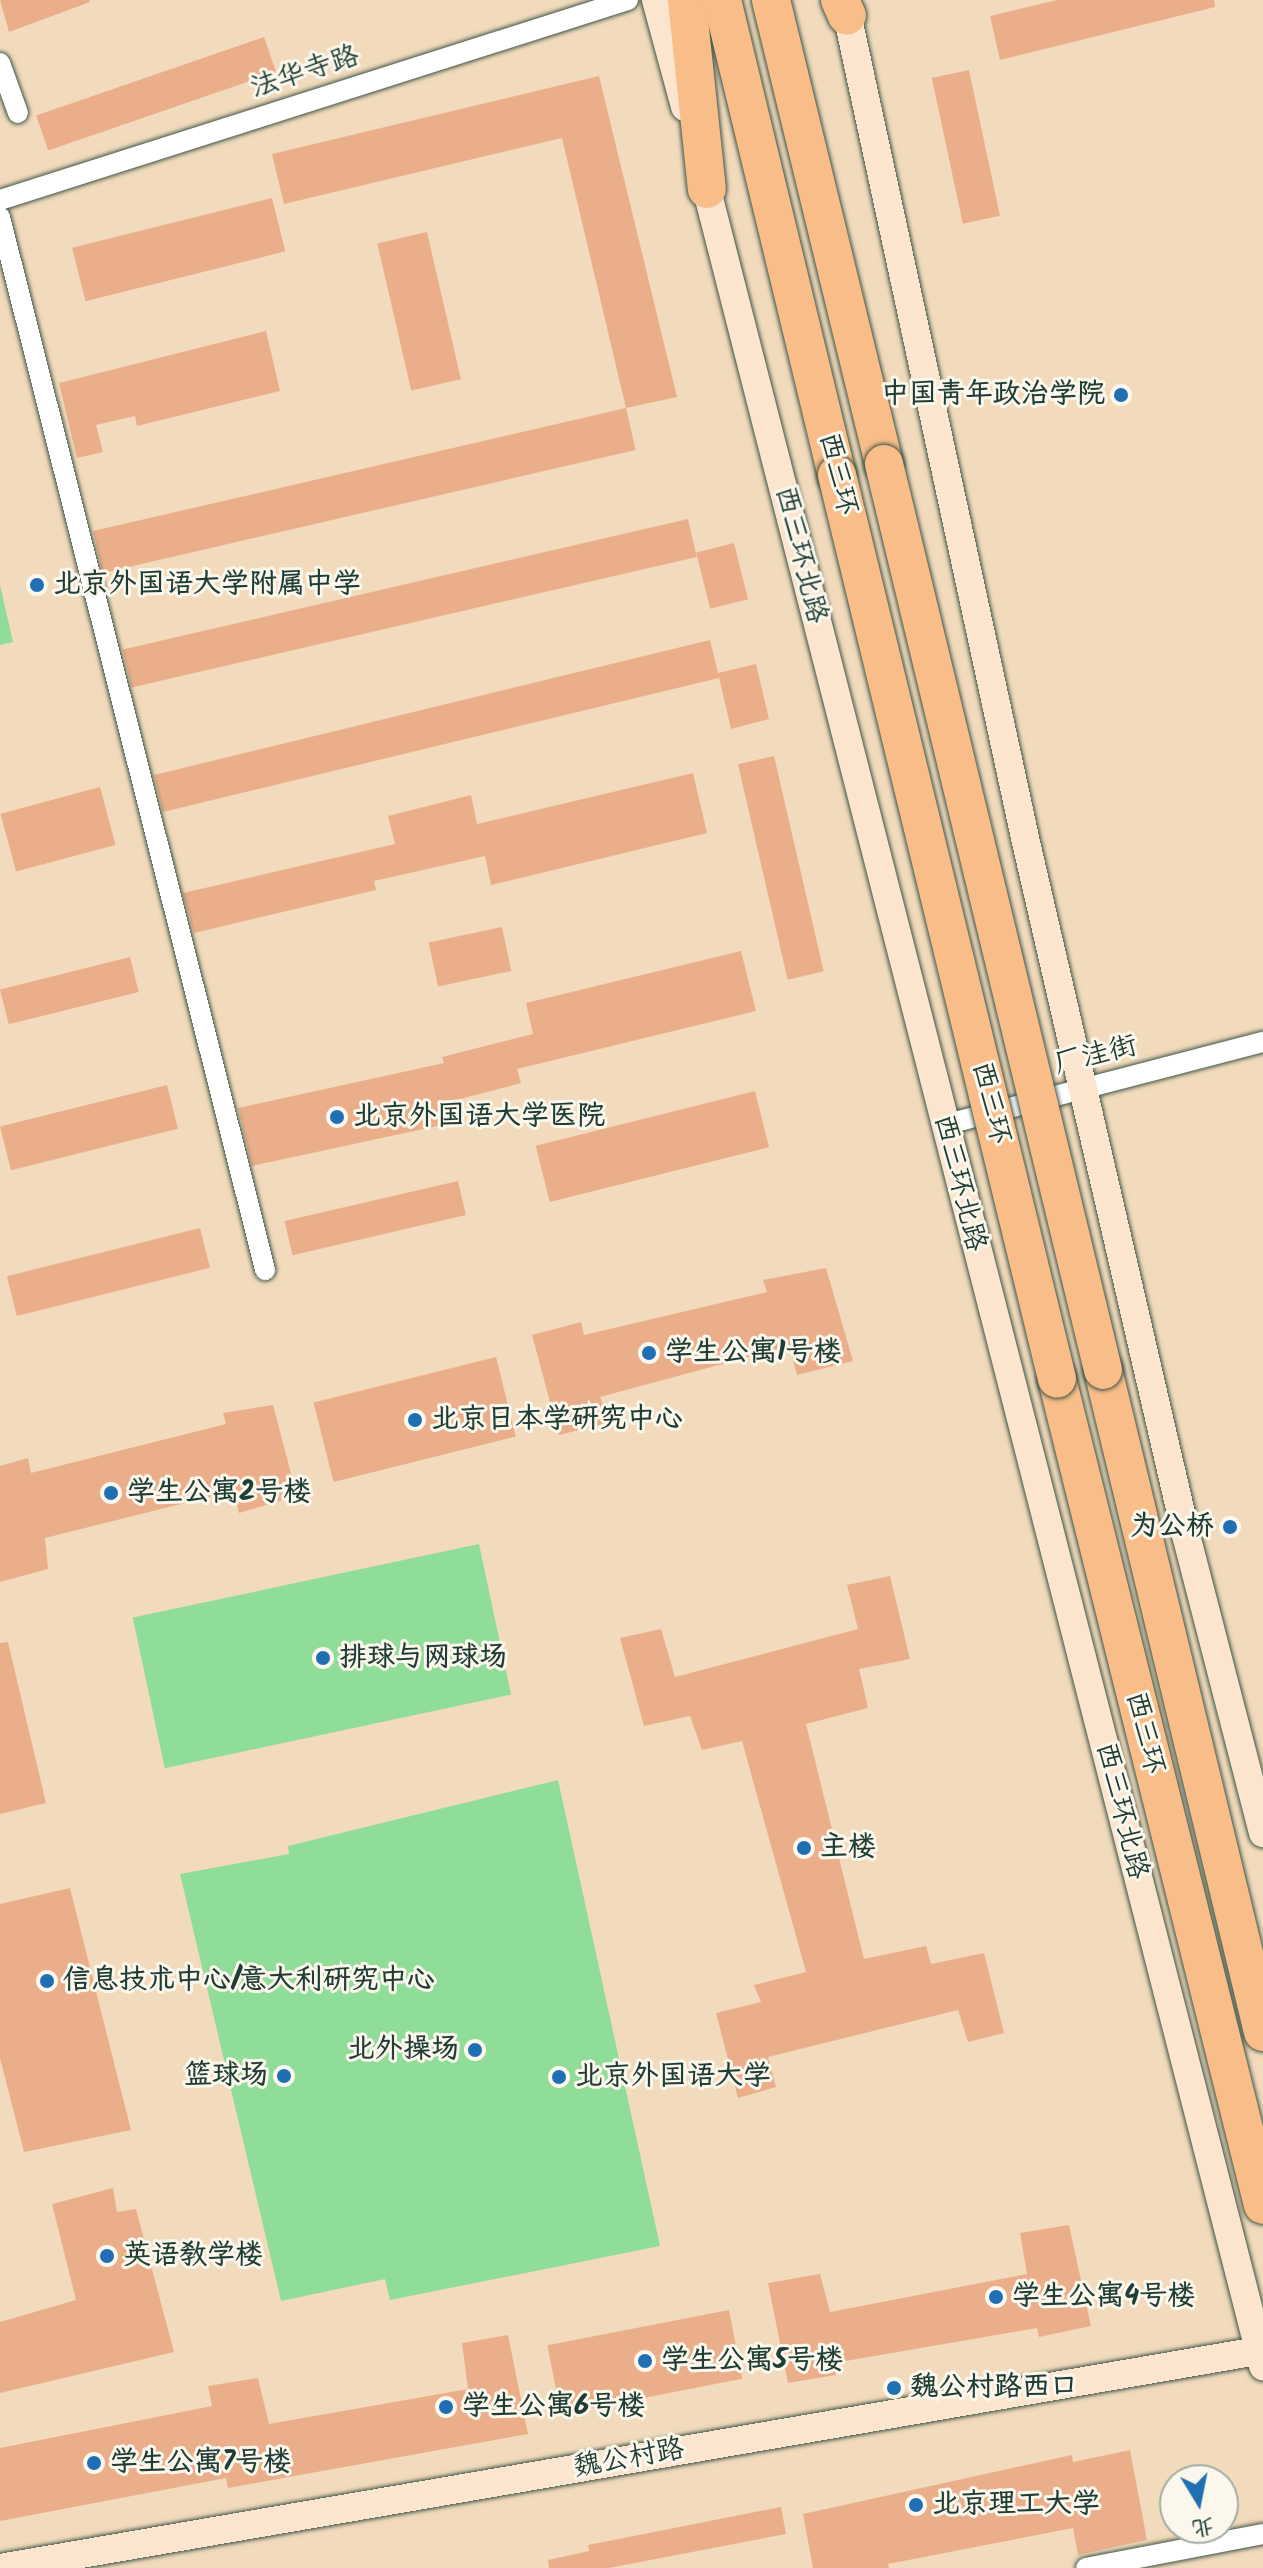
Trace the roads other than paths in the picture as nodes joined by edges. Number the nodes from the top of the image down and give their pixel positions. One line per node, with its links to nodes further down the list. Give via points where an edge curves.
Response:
1 (628, 0): 10 (street, 法华寺路)
2 (656, 0): 9 (street, 西三环北路)
3 (687, 0): 9 (highway)
4 (722, 0): 18 (highway, 西三环, bridge)
5 (771, 0): 17 (highway, 西三环, bridge)
6 (844, 5): 13 (street, via 1025,838)
7 (0, 63): 8 (street)
8 (18, 113)
9 (707, 189): 14 (street, 西三环北路)
10 (0, 200)
11 (0, 217): 15 (street)
12 (1263, 1042): 13 (street, 厂洼街)
13 (1085, 1088): 14 (street, 厂洼街); 16 (street, via 1186,1535)
14 (944, 1125): 19 (street, 西三环北路)
15 (265, 1270)
16 (1263, 1833)
17 (1263, 2032)
18 (1263, 2205)
19 (1261, 2356): 21 (street, 魏公村路)
20 (1263, 2534): 22 (street)
21 (0, 2568)
22 (1086, 2568)

